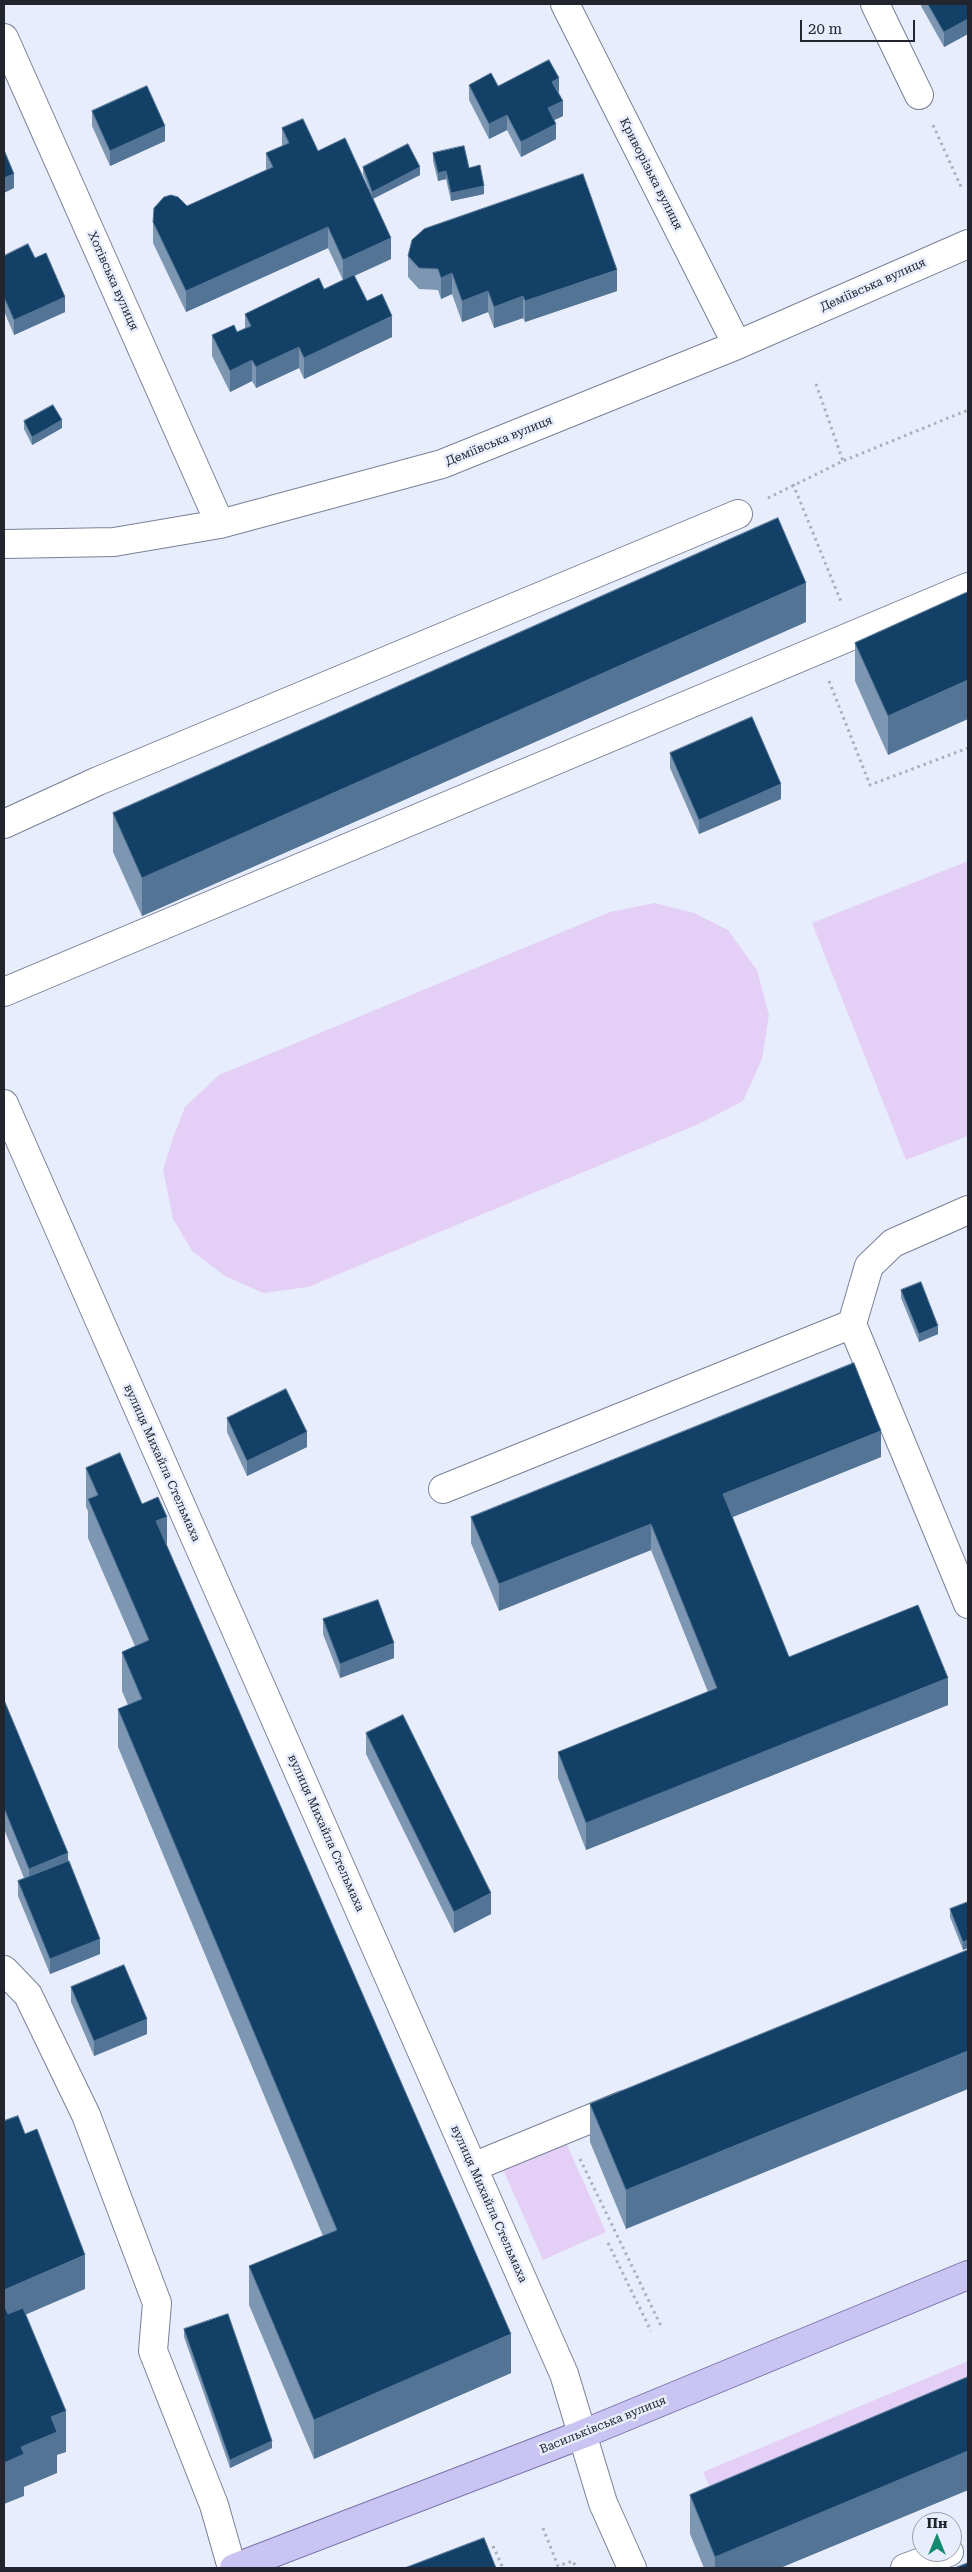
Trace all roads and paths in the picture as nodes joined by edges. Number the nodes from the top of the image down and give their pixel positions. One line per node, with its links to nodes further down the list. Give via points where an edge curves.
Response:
1 (565, 4): 7 (street, Криворізька вулиця)
2 (875, 4): 4 (street)
3 (4, 38): 12 (street, Хотівська вулиця)
4 (919, 94): 5 (path)
5 (962, 189)
6 (968, 244): 7 (street, Деміївська вулиця)
7 (737, 345): 12 (street, Деміївська вулиця, via 442,464)
8 (816, 384): 10 (path)
9 (968, 410): 10 (path)
10 (843, 461): 15 (path, via 793,484)
11 (738, 514): 18 (street)
12 (220, 524): 13 (street, Деміївська вулиця, via 114,542)
13 (4, 544)
14 (968, 587): 15 (street)
15 (855, 634): 16 (street)
16 (818, 650): 17 (path, via 870,785); 19 (street)
17 (968, 748)
18 (4, 824)
19 (4, 992)
20 (4, 1104): 28 (street, вулиця Михайла Стельмаха)
21 (968, 1210): 22 (street, via 894,1243 869,1266)
22 (852, 1324): 23 (street); 24 (street)
23 (443, 1489)
24 (968, 1604)
25 (4, 1970): 37 (street, via 28,1995 86,2115 157,2303 153,2351 214,2505)
26 (648, 2095): 28 (street)
27 (577, 2154): 31 (path)
28 (473, 2167): 33 (street, вулиця Михайла Стельмаха, via 564,2374)
29 (608, 2243): 32 (path)
30 (968, 2275): 33 (main road, Васильківська вулиця)
31 (662, 2328)
32 (651, 2331)
33 (583, 2434): 37 (main road, Васильківська вулиця); 40 (street, вулиця Михайла Стельмаха, via 603,2503)
34 (543, 2528): 39 (path, via 558,2566 573,2561)
35 (493, 2546): 38 (path)
36 (921, 2562): 41 (street)
37 (233, 2568)
38 (502, 2568)
39 (576, 2568)
40 (632, 2568)
41 (905, 2568)

